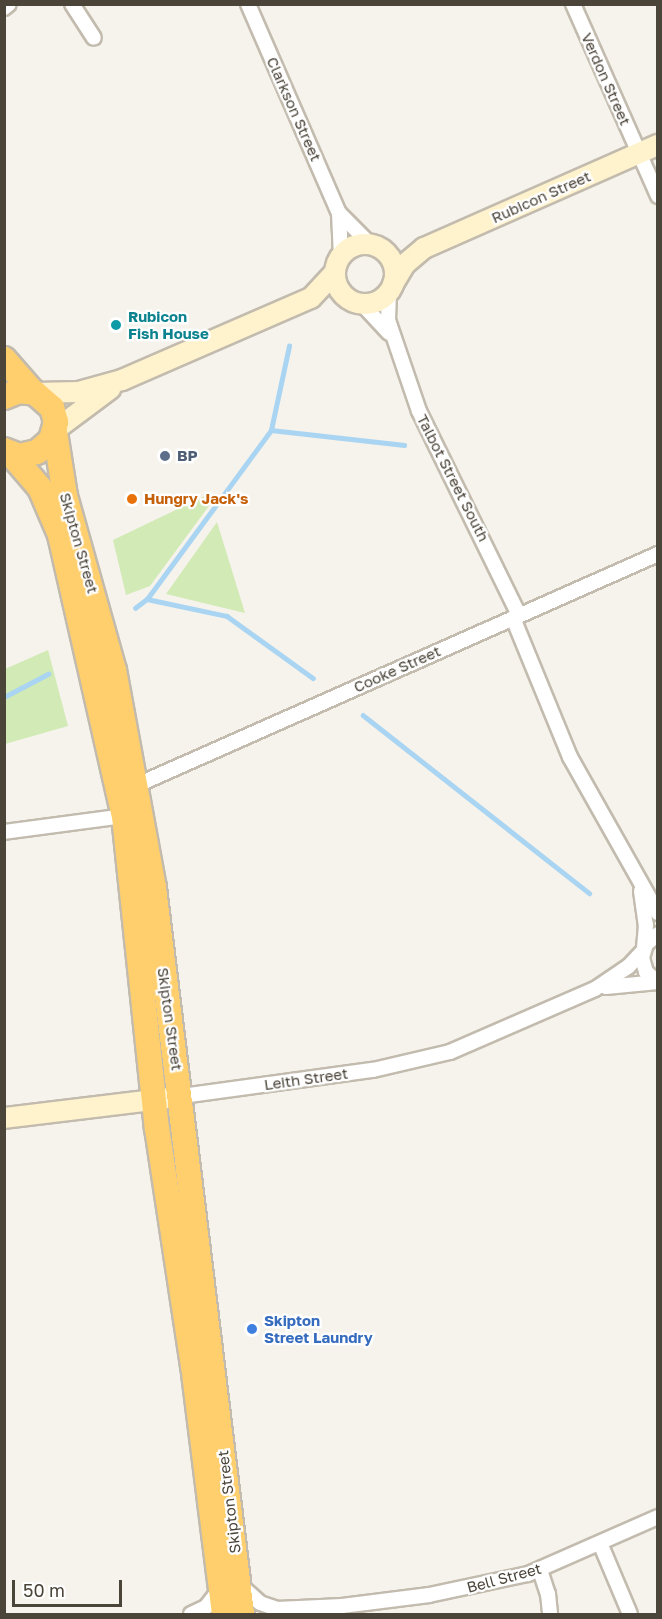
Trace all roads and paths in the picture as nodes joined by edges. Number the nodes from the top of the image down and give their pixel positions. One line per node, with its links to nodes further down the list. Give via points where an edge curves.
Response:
1 (9, 4): 5 (street)
2 (72, 4): 6 (street)
3 (248, 4): 10 (street, Clarkson Street)
4 (573, 4): 8 (street, Verdon Street)
5 (4, 8)
6 (94, 38)
7 (657, 145): 8 (street, Rubicon Street)
8 (639, 153): 9 (street, Verdon Street); 12 (street, Rubicon Street)
9 (657, 196)
10 (339, 213): 11 (street, Clarkson Street); 13 (street, Clarkson Street)
11 (376, 246): 12 (street, Rubicon Street); 13 (street, via 353,246); 14 (street, via 393,261)
12 (424, 248): 14 (street, Rubicon Street, via 405,264)
13 (338, 265): 15 (street); 16 (street, via 339,288)
14 (391, 288): 16 (street, via 377,302); 17 (street, via 388,320)
15 (311, 298): 16 (street); 19 (street)
16 (355, 301): 17 (street)
17 (393, 339): 25 (street, Talbot Street South, via 426,429)
18 (4, 359): 20 (highway, Skipton Street)
19 (122, 380): 20 (street, via 79,392); 22 (street)
20 (34, 393): 21 (highway, via 19,391); 22 (highway, Skipton Street, via 52,408)
21 (4, 398)
22 (55, 431): 23 (highway, via 37,452); 26 (highway, Skipton Street, via 65,496 114,670)
23 (6, 451): 27 (highway, Skipton Street, via 40,488 60,535)
24 (657, 554): 25 (street, Cooke Street)
25 (516, 616): 26 (street, Cooke Street); 29 (street, Talbot Street South, via 570,757)
26 (137, 785): 35 (highway, Skipton Street)
27 (124, 816): 28 (street); 36 (highway, Skipton Street)
28 (4, 832)
29 (639, 880): 30 (street, Talbot Street South); 32 (street, Talbot Street South, via 645,919)
30 (657, 913)
31 (657, 933): 32 (street, Leith Street)
32 (644, 949): 33 (street, via 645,969); 34 (street, Leith Street, via 628,967)
33 (657, 982): 34 (street, Leith Street)
34 (595, 989): 35 (street, Leith Street, via 493,1035 426,1059)
35 (182, 1096): 36 (street, Leith Street); 41 (highway, Skipton Street)
36 (154, 1099): 37 (street, Leith Street); 41 (highway, Skipton Street)
37 (4, 1118)
38 (657, 1518): 39 (street, Bell Street)
39 (600, 1543): 40 (street, Bell Street); 48 (street)
40 (540, 1570): 42 (street, Bell Street, via 490,1584); 47 (street)
41 (230, 1586): 42 (street, Bell Street, via 273,1608); 43 (street, via 206,1607); 44 (highway, Skipton Street); 45 (highway, Skipton Street)
42 (342, 1606): 46 (street, Bell Street)
43 (191, 1614)
44 (224, 1614)
45 (242, 1614)
46 (302, 1614)
47 (550, 1614)
48 (630, 1614)

